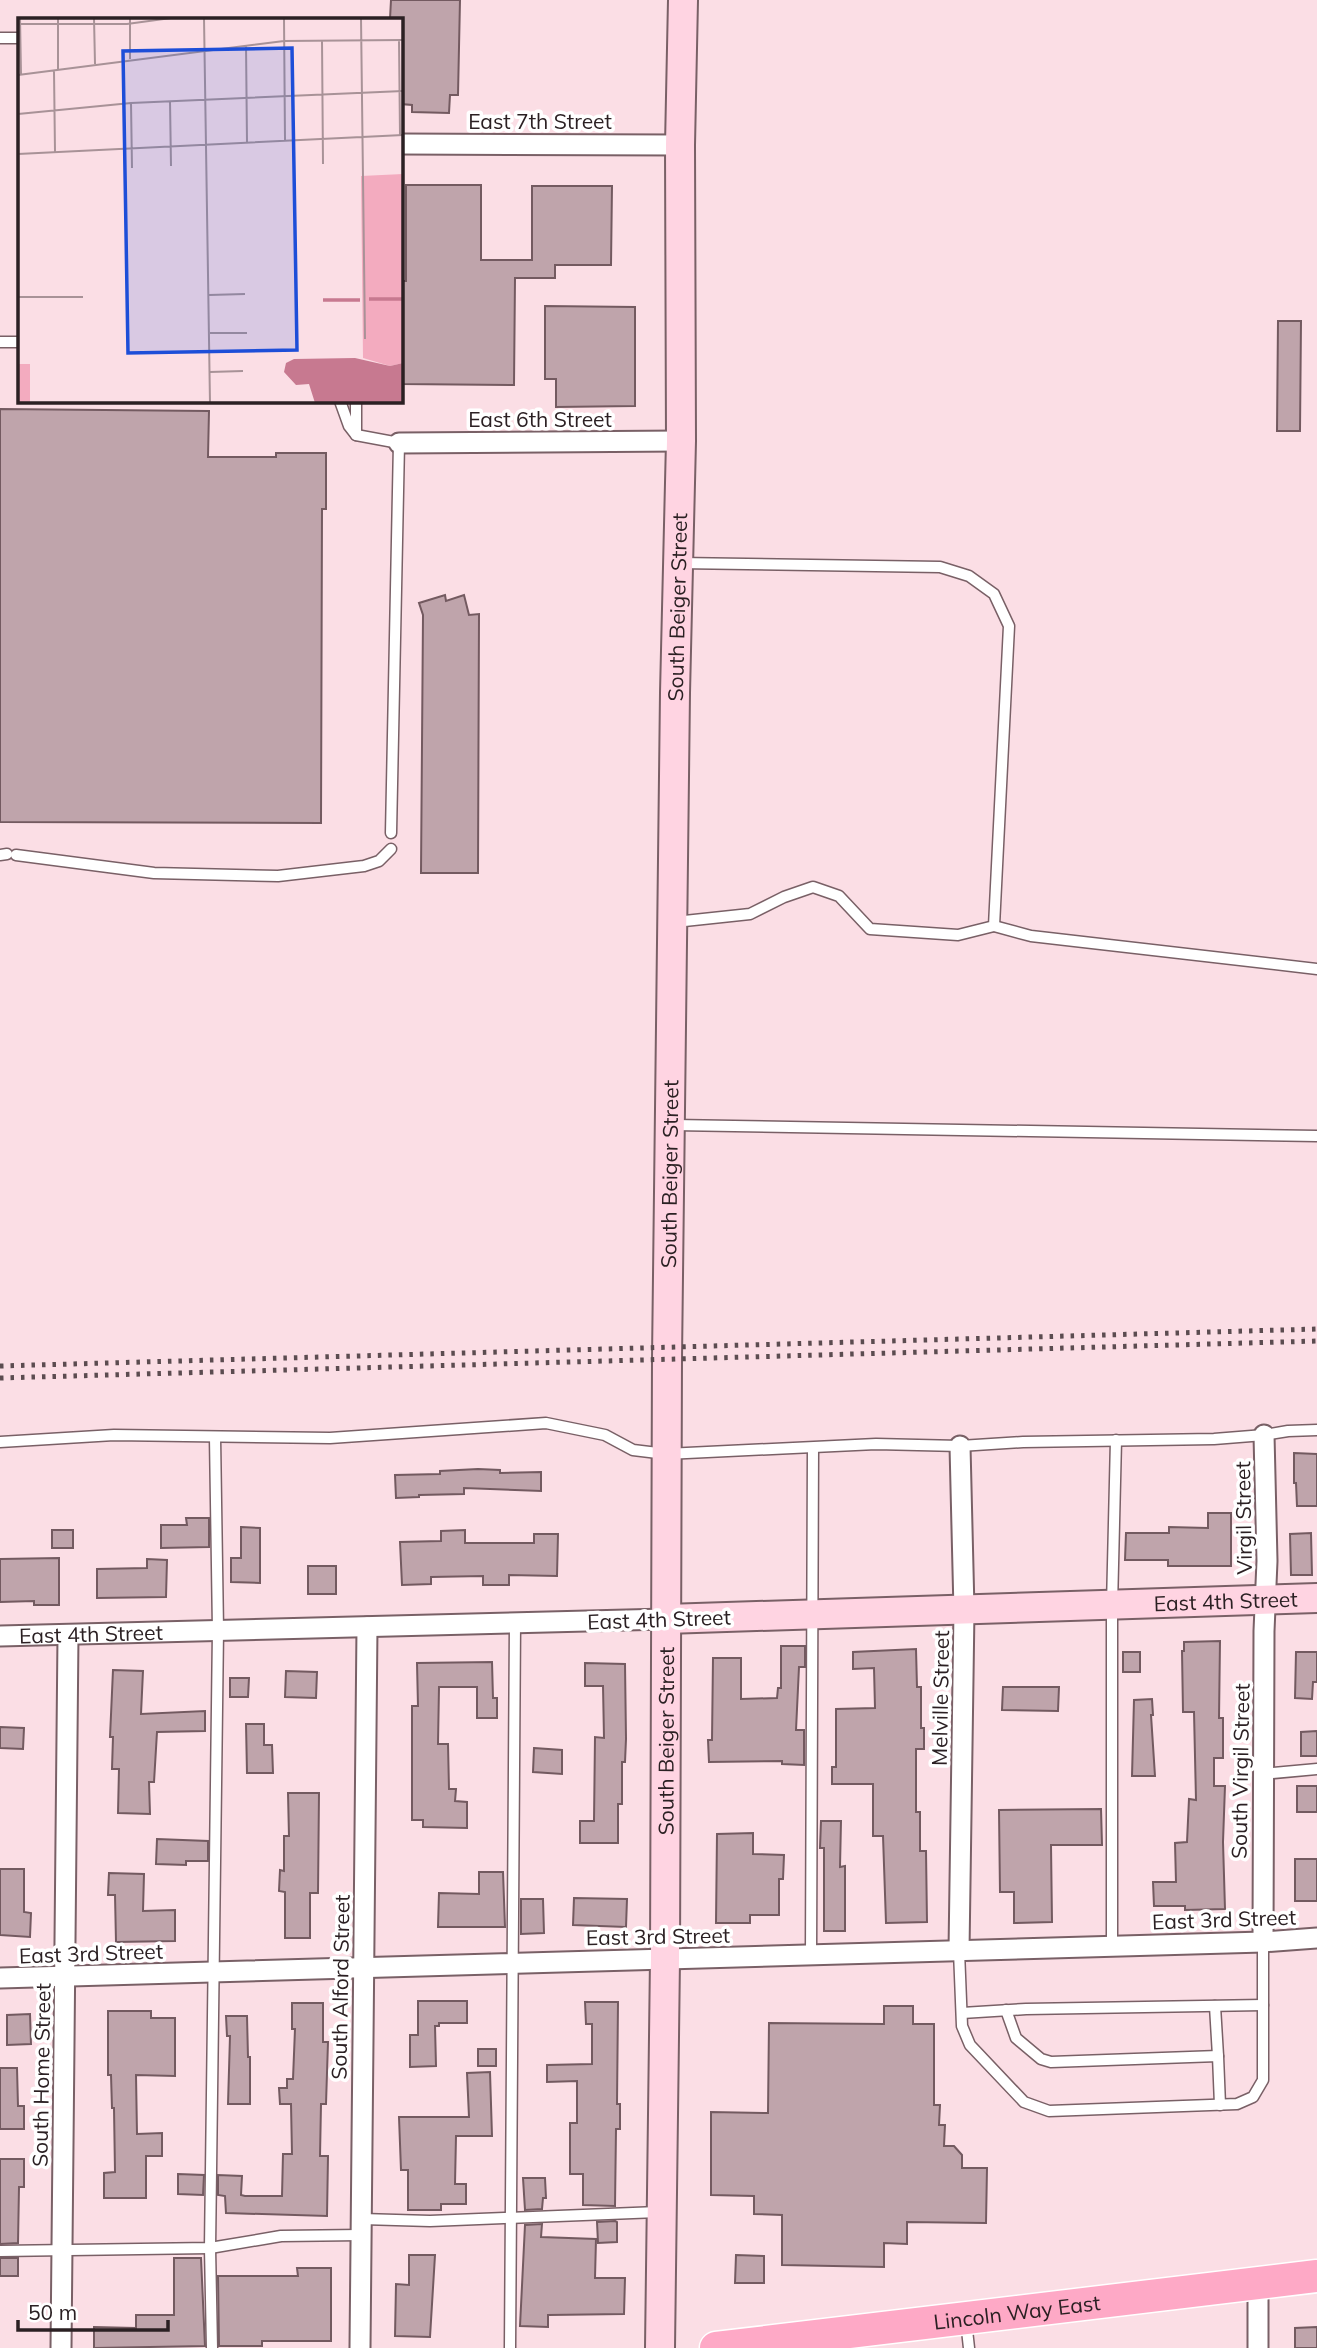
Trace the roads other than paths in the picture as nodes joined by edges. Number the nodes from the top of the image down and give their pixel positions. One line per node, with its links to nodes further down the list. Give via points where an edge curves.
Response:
1 (683, 0): 5 (street, South Beiger Street)
2 (0, 38): 3 (lane)
3 (18, 38)
4 (402, 144): 5 (street, East 7th Street)
5 (680, 145): 11 (street, South Beiger Street)
6 (0, 342): 7 (lane)
7 (18, 342)
8 (340, 402): 10 (lane)
9 (356, 402): 10 (lane)
10 (356, 435): 12 (lane)
11 (681, 441): 12 (street, East 6th Street); 13 (street, South Beiger Street)
12 (399, 443): 14 (lane)
13 (678, 563): 17 (street, South Beiger Street); 18 (lane, via 940,567 969,576 994,594 1009,626)
14 (391, 833)
15 (391, 849): 16 (lane, via 365,866 278,876 154,873)
16 (8, 855)
17 (672, 922): 18 (lane, via 750,914 813,887 839,896 870,929 958,935); 20 (street, South Beiger Street)
18 (994, 926): 19 (lane, via 1031,936)
19 (1317, 969)
20 (670, 1125): 21 (lane); 29 (street, South Beiger Street)
21 (1317, 1136)
22 (1317, 1430): 23 (lane)
23 (1265, 1435): 25 (lane); 31 (street, Virgil Street)
24 (215, 1437): 26 (lane, via 114,1435); 29 (lane, via 330,1438 546,1423 605,1435 633,1450); 38 (lane)
25 (1116, 1440): 27 (lane); 32 (lane)
26 (0, 1442)
27 (960, 1446): 28 (lane); 33 (street, Melville Street)
28 (813, 1448): 29 (lane); 34 (lane)
29 (666, 1454): 35 (street, South Beiger Street)
30 (1317, 1598): 31 (street, East 4th Street)
31 (1266, 1601): 32 (street, East 4th Street); 42 (street, South Virgil Street)
32 (1112, 1606): 33 (street, East 4th Street); 45 (lane)
33 (964, 1610): 34 (street, East 4th Street); 46 (street, Melville Street)
34 (812, 1614): 35 (street, East 4th Street); 47 (lane)
35 (666, 1619): 36 (street, East 4th Street); 48 (street, South Beiger Street)
36 (515, 1623): 37 (street, East 4th Street); 49 (lane)
37 (367, 1627): 38 (street, East 4th Street); 50 (street, South Alford Street)
38 (218, 1630): 39 (street, East 4th Street); 51 (lane)
39 (68, 1635): 40 (street, East 4th Street); 52 (street, South Home Street)
40 (0, 1636)
41 (1317, 1769): 42 (lane)
42 (1263, 1774): 44 (street, South Virgil Street)
43 (1317, 1938): 44 (street, East 3rd Street)
44 (1263, 1942): 45 (street, East 3rd Street); 54 (lane)
45 (1112, 1946): 46 (street, East 3rd Street)
46 (959, 1951): 47 (street, East 3rd Street); 57 (lane)
47 (811, 1955): 48 (street, East 3rd Street)
48 (665, 1959): 49 (street, East 3rd Street); 60 (street, South Beiger Street)
49 (512, 1963): 50 (street, East 3rd Street); 61 (lane)
50 (363, 1966): 51 (street, East 3rd Street); 62 (street, South Alford Street)
51 (213, 1972): 52 (street, East 3rd Street); 63 (lane)
52 (65, 1976): 53 (street, East 3rd Street); 64 (street, South Home Street)
53 (0, 1978)
54 (1263, 2005): 55 (lane); 59 (lane, via 1264,2080 1253,2096 1237,2104)
55 (1215, 2006): 56 (lane); 58 (lane)
56 (1006, 2010): 57 (lane); 58 (lane, via 1016,2038 1051,2062)
57 (962, 2013): 59 (lane, via 970,2045 1024,2102 1049,2111)
58 (1218, 2056): 59 (lane)
59 (1220, 2105)
60 (661, 2211): 61 (lane); 73 (street, South Beiger Street)
61 (511, 2217): 62 (lane); 72 (lane)
62 (361, 2227): 63 (lane); 71 (street, South Alford Street)
63 (209, 2248): 64 (lane); 70 (lane)
64 (62, 2250): 65 (lane); 69 (street, South Home Street)
65 (0, 2251)
66 (1317, 2276): 67 (main road, Lincoln Way East)
67 (1258, 2283): 68 (main road, Lincoln Way East); 75 (street)
68 (967, 2333): 74 (main road, Lincoln Way East)
69 (61, 2348)
70 (212, 2348)
71 (360, 2348)
72 (510, 2348)
73 (660, 2348)
74 (716, 2348)
75 (1258, 2348)

